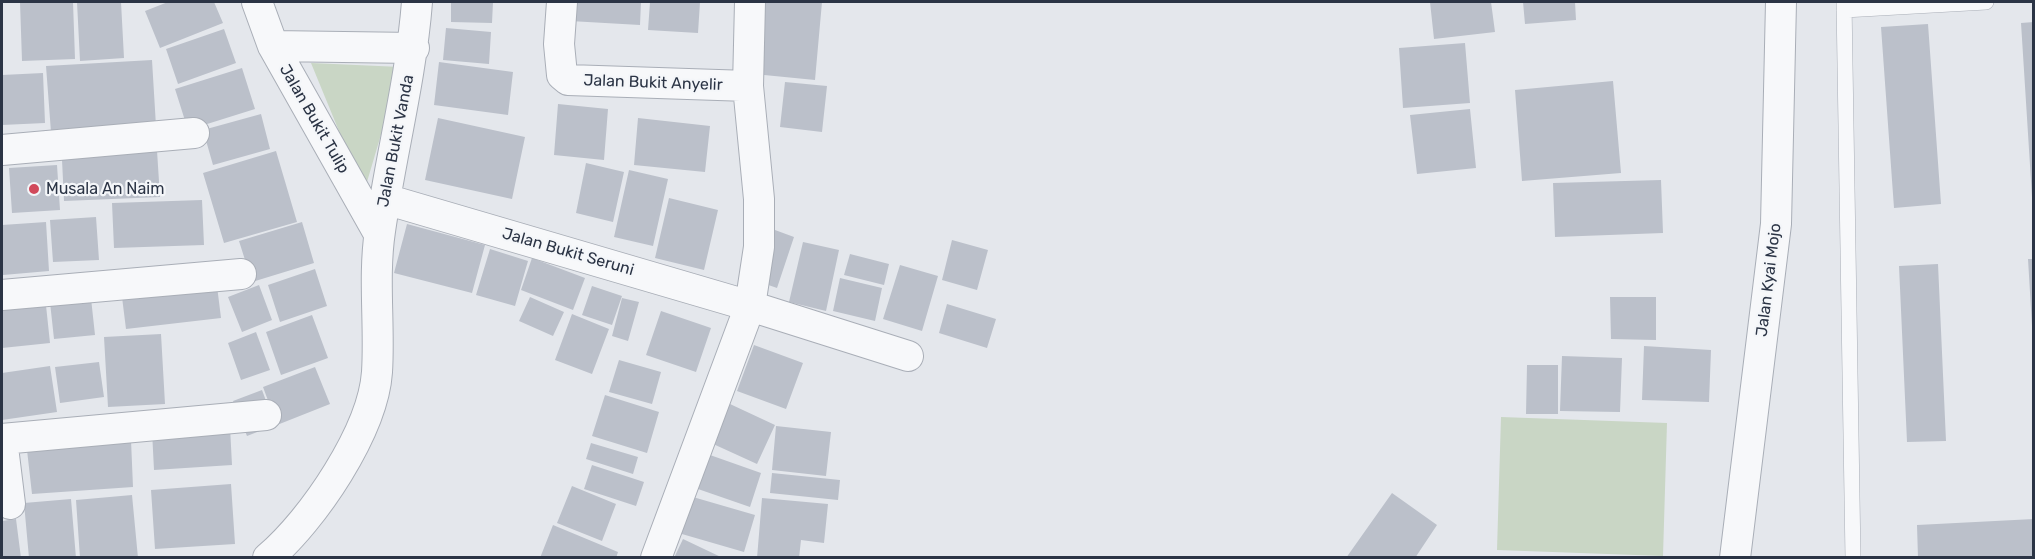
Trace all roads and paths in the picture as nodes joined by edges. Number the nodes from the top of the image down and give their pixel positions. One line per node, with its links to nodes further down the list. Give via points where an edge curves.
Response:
1 (257, 2): 8 (street, Jalan Bukit Tulip)
2 (417, 2): 9 (street, Jalan Bukit Vanda)
3 (562, 2): 10 (street, Jalan Bukit Anyelir, via 559,44 562,75 568,80)
4 (750, 2): 10 (street)
5 (1781, 2): 24 (street, Jalan Kyai Mojo, via 1776,224)
6 (1986, 2): 7 (lane)
7 (1844, 6): 25 (lane)
8 (273, 46): 9 (street); 14 (street, Jalan Bukit Tulip)
9 (414, 48): 13 (street, Jalan Bukit Vanda)
10 (748, 86): 17 (street, via 759,209 759,247)
11 (194, 133): 12 (street)
12 (2, 150)
13 (386, 199): 14 (street, Jalan Bukit Vanda); 17 (street, Jalan Bukit Seruni)
14 (379, 234): 22 (street, Jalan Bukit Vanda, via 377,375 361,429 338,477)
15 (241, 274): 16 (street)
16 (2, 295)
17 (750, 306): 18 (street, Jalan Bukit Seruni); 23 (street)
18 (908, 356)
19 (266, 415): 20 (street)
20 (2, 439): 21 (street)
21 (10, 504)
22 (268, 558)
23 (656, 558)
24 (1735, 558)
25 (1853, 558)

